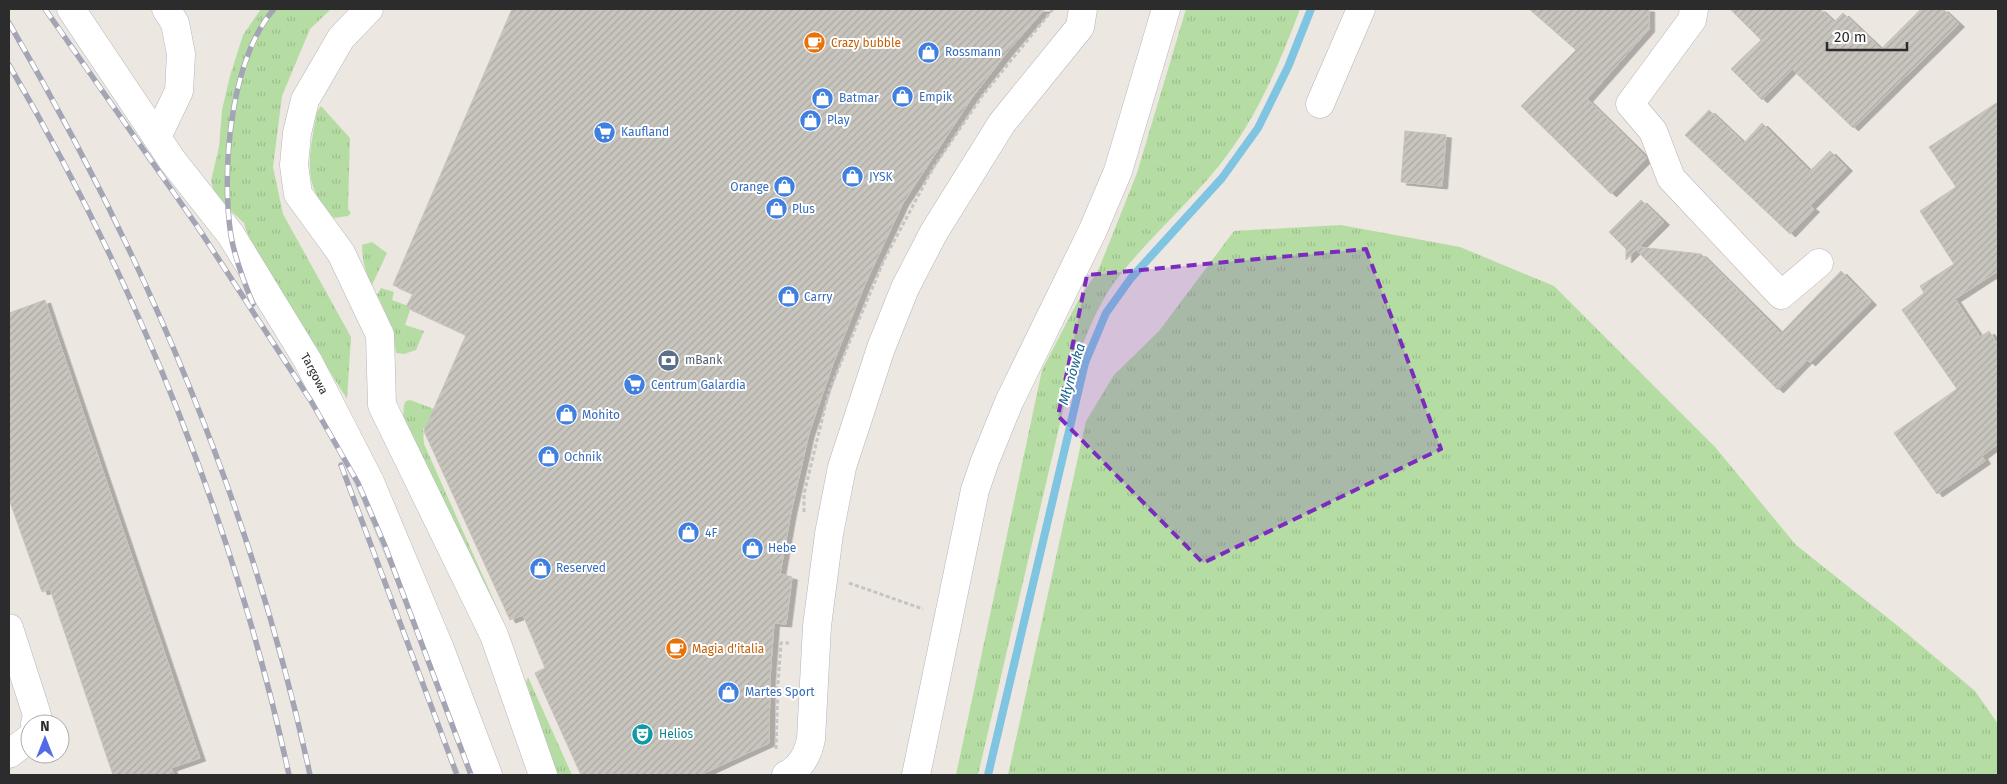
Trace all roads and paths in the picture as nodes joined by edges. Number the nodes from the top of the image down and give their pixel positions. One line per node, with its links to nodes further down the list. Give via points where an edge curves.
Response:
1 (71, 9): 9 (lane, Targowa)
2 (166, 9): 9 (lane, via 175,23 181,54 179,91)
3 (369, 9): 19 (lane, via 341,38 305,100 294,165 298,194 341,253 380,335 382,405 494,635)
4 (1083, 9): 20 (lane, via 1080,27 1002,124 934,232 905,288 881,348 842,467 829,534 817,626 808,753 794,772)
5 (1166, 9): 12 (lane, via 1118,171 1093,230 1009,402 985,461 975,490)
6 (1361, 9): 8 (lane)
7 (1694, 9): 10 (lane, via 1692,20 1630,104 1653,131 1671,178 1782,295)
8 (1320, 104)
9 (157, 137): 18 (lane, Targowa, via 231,235 313,370 370,482 440,649)
10 (1819, 263)
11 (843, 581): 12 (path)
12 (950, 618): 21 (lane)
13 (9, 628): 15 (lane)
14 (790, 643): 20 (path, via 782,643 775,743 778,762)
15 (36, 714)
16 (20, 746): 17 (lane)
17 (9, 754)
18 (488, 775)
19 (543, 775)
20 (787, 775)
21 (916, 775)

